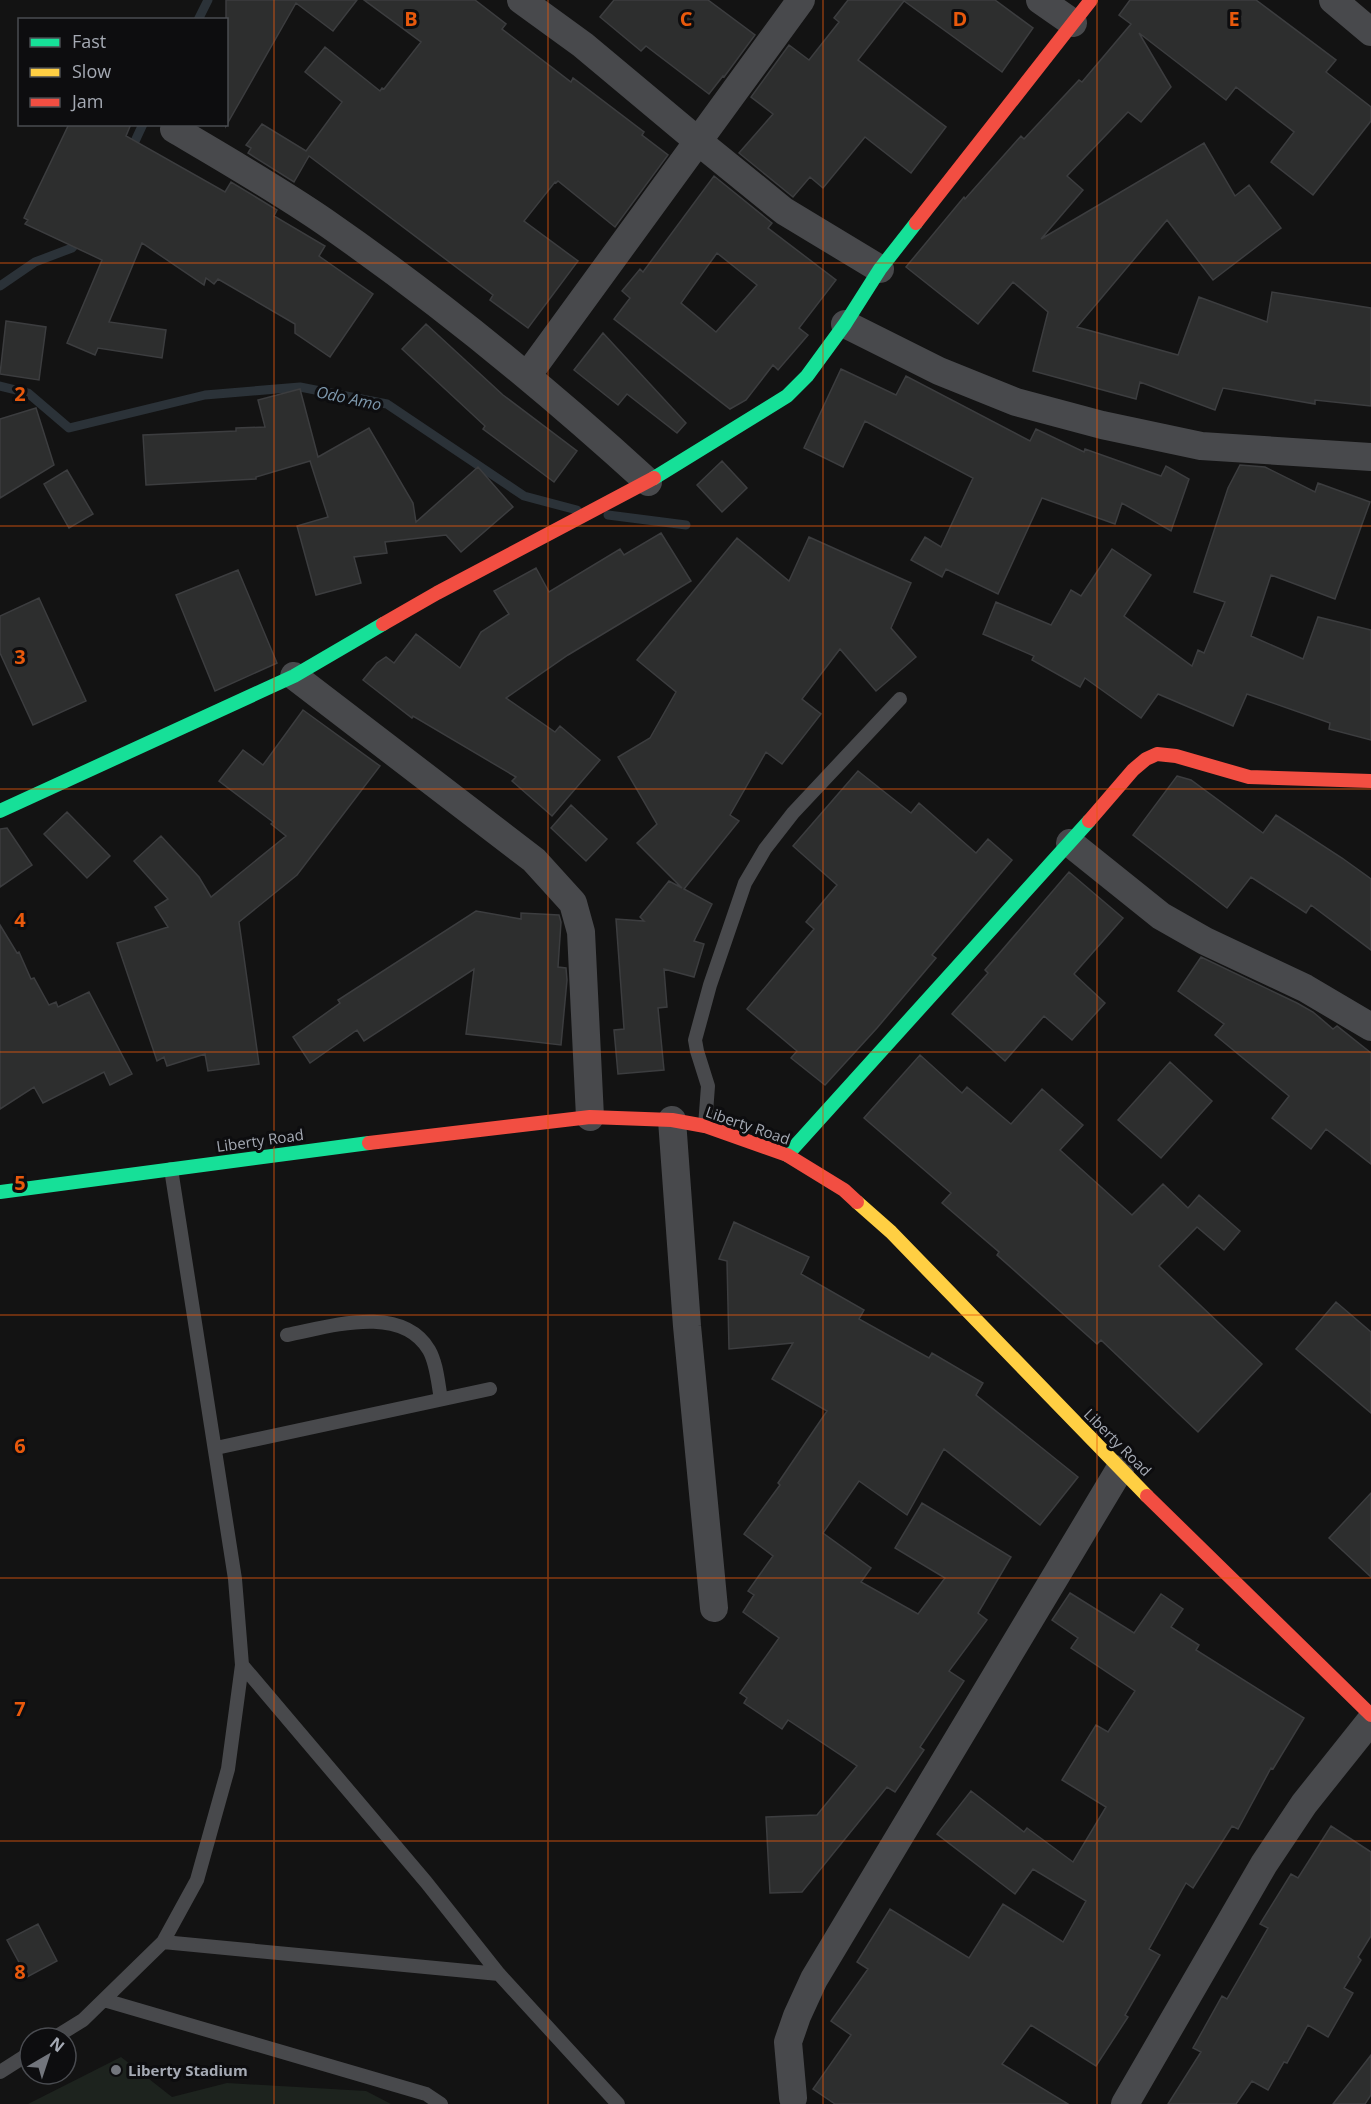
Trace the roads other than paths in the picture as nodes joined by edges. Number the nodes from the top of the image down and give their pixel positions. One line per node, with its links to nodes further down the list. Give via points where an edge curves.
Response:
1 (521, 0): 9 (street, via 584,45)
2 (801, 0): 9 (street)
3 (1040, 0): 6 (street)
4 (1091, 0): 6 (street)
5 (1333, 0): 7 (street)
6 (1072, 23): 10 (street)
7 (1371, 32)
8 (174, 129): 12 (street, via 325,222)
9 (699, 142): 10 (street, via 784,211); 12 (street)
10 (880, 269): 11 (street)
11 (845, 324): 13 (street, via 939,371 1016,402 1102,425 1202,446); 14 (street, via 807,376 787,396)
12 (527, 376): 14 (street)
13 (1371, 457)
14 (648, 482): 15 (street, via 437,593)
15 (294, 676): 18 (street); 21 (street, via 534,860 573,903 581,932)
16 (900, 699): 23 (lane, via 793,813 765,849 745,884 695,1040 708,1086)
17 (1371, 781): 19 (street, via 1249,777 1157,754 1133,770)
18 (0, 811)
19 (1070, 843): 20 (street, via 1161,916 1305,988); 24 (street)
20 (1371, 1027)
21 (590, 1118): 22 (street, Liberty Road); 25 (street, Liberty Road)
22 (672, 1119): 23 (street, Liberty Road); 32 (street)
23 (705, 1126): 24 (street, Liberty Road)
24 (787, 1155): 31 (street, Liberty Road, via 844,1190 891,1232)
25 (171, 1169): 26 (street, Liberty Road); 30 (lane)
26 (0, 1192)
27 (287, 1335): 29 (lane, via 366,1321 396,1324 414,1334 429,1350)
28 (490, 1389): 29 (lane)
29 (441, 1399): 30 (lane)
30 (216, 1448): 33 (lane, via 235,1579)
31 (1120, 1468): 34 (street, Liberty Road); 42 (street, via 814,1980 789,2042)
32 (714, 1608)
33 (242, 1665): 36 (lane, via 228,1769 197,1880); 37 (lane)
34 (1371, 1715)
35 (1371, 1720): 45 (street, via 1304,1804 1264,1864)
36 (163, 1942): 37 (lane); 38 (lane)
37 (499, 1974): 44 (lane)
38 (104, 2000): 39 (lane); 43 (lane, via 426,2094)
39 (73, 2026)
40 (18, 2061): 41 (lane)
41 (0, 2072)
42 (793, 2098)
43 (441, 2104)
44 (618, 2104)
45 (1125, 2104)

